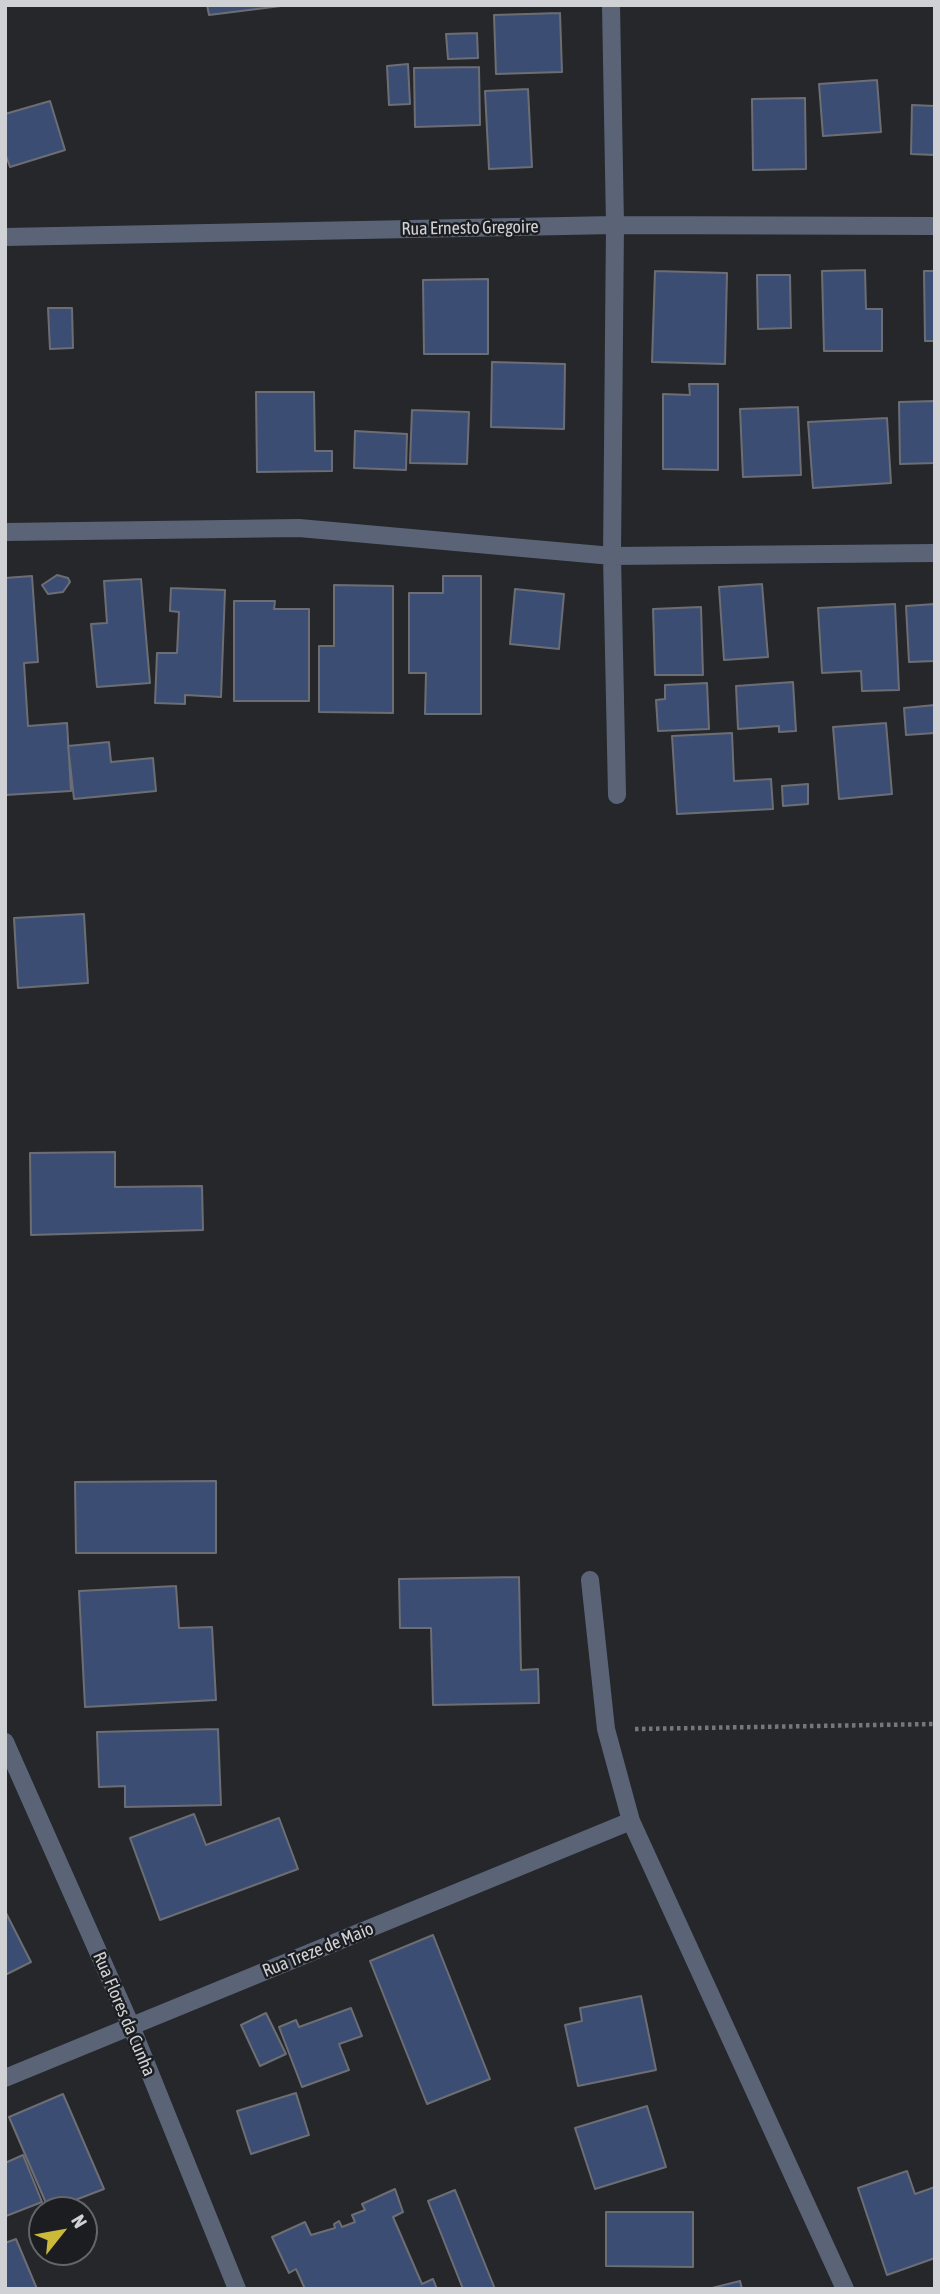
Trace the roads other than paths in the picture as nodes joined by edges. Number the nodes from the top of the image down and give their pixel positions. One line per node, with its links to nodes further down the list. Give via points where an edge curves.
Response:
1 (611, 5): 2 (street)
2 (615, 225): 3 (street, Rua Ernesto Gregoire); 4 (street, Rua Ernesto Gregoire); 7 (street)
3 (935, 226)
4 (5, 237)
5 (5, 532): 7 (street, via 299,528)
6 (935, 553): 7 (street)
7 (612, 556): 8 (street)
8 (617, 795)
9 (590, 1580): 11 (street, via 606,1729)
10 (5, 1742): 12 (street, Rua Flores da Cunha)
11 (631, 1821): 12 (street, Rua Treze de Maio); 15 (street)
12 (131, 2026): 13 (street, Rua Treze de Maio); 14 (street, Rua Flores da Cunha)
13 (5, 2078)
14 (237, 2289)
15 (845, 2289)

